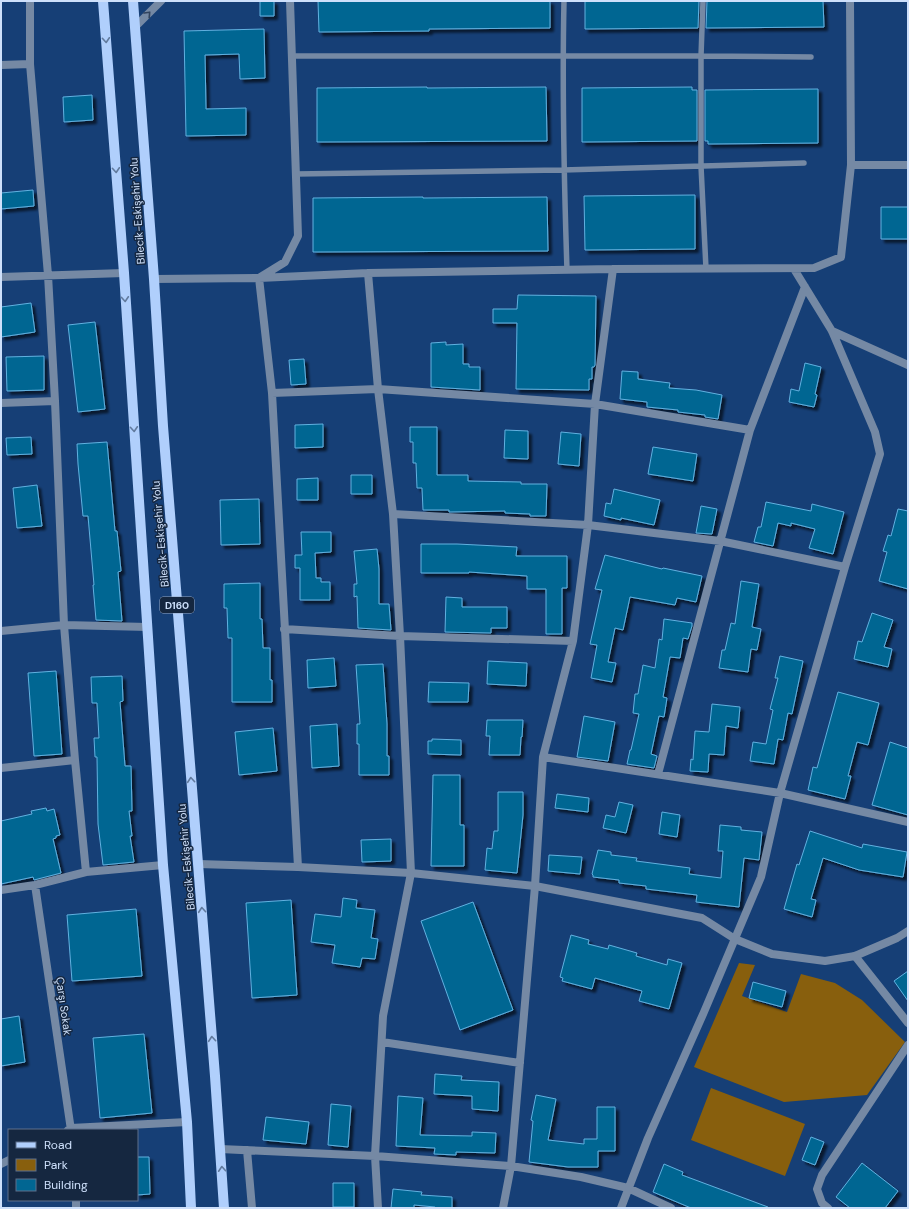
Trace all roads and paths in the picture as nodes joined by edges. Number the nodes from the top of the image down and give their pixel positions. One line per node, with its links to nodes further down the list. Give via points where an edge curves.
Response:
1 (30, 1): 14 (street)
2 (103, 1): 26 (main road, Bilecik-Eskişehir Yolu / D160, one-way to 26)
3 (133, 1): 9 (main road, Bilecik-Eskişehir Yolu / D160)
4 (161, 1): 9 (street, one-way to 4)
5 (290, 1): 10 (street)
6 (564, 1): 11 (lane)
7 (703, 1): 12 (lane)
8 (850, 1): 17 (street)
9 (135, 27): 31 (main road, Bilecik-Eskişehir Yolu / D160)
10 (292, 56): 11 (lane); 21 (street)
11 (563, 56): 12 (lane); 20 (lane)
12 (701, 56): 13 (lane); 19 (lane)
13 (811, 57)
14 (30, 64): 15 (street); 28 (street)
15 (1, 65)
16 (804, 163): 19 (lane)
17 (851, 165): 18 (street); 24 (street, via 841,257 814,268)
18 (908, 165)
19 (701, 166): 20 (lane); 23 (lane)
20 (563, 170): 21 (lane); 25 (lane)
21 (296, 174): 30 (street, via 298,236 285,262)
22 (613, 269): 23 (street); 25 (street); 39 (street)
23 (706, 269): 24 (street)
24 (794, 269): 32 (street)
25 (567, 270): 27 (street)
26 (124, 273): 28 (street); 46 (main road, Bilecik-Eskişehir Yolu / D160, one-way to 46)
27 (368, 273): 30 (street); 35 (street)
28 (48, 275): 29 (street); 37 (street)
29 (1, 277)
30 (259, 278): 31 (street); 36 (street)
31 (154, 279): 57 (main road, Bilecik-Eskişehir Yolu / D160, one-way to 31, via 164,442)
32 (805, 287): 33 (street); 40 (street)
33 (832, 331): 34 (street); 44 (street, via 875,432 880,454)
34 (908, 365)
35 (378, 389): 36 (street); 39 (street); 41 (street)
36 (272, 393): 47 (street)
37 (55, 400): 38 (street); 45 (street)
38 (1, 403)
39 (595, 404): 40 (street); 42 (street)
40 (750, 430): 43 (street)
41 (393, 514): 42 (street); 49 (street)
42 (588, 525): 43 (street); 50 (street)
43 (720, 541): 44 (street); 54 (street)
44 (845, 568): 55 (street)
45 (64, 625): 46 (street); 48 (street); 52 (street)
46 (148, 627): 58 (main road, Bilecik-Eskişehir Yolu / D160)
47 (284, 629): 49 (street); 59 (street)
48 (1, 631)
49 (400, 636): 50 (street); 61 (street)
50 (573, 641): 51 (street)
51 (543, 757): 54 (street); 63 (street)
52 (75, 760): 53 (street); 60 (street)
53 (1, 768)
54 (658, 774): 55 (street)
55 (780, 792): 56 (street); 66 (street, via 762,877)
56 (908, 822)
57 (198, 864): 59 (street); 74 (main road, Bilecik-Eskişehir Yolu / D160, one-way to 57)
58 (163, 866): 60 (street); 72 (main road, Bilecik-Eskişehir Yolu / D160)
59 (298, 868): 61 (street)
60 (86, 872): 62 (street)
61 (411, 873): 63 (street); 69 (street, via 383,1016)
62 (35, 885): 64 (street); 73 (street, Çarşı Sokak)
63 (534, 886): 66 (street, via 702,918); 71 (street)
64 (1, 890)
65 (908, 931): 67 (street)
66 (735, 939): 67 (street, via 772,954 825,961); 78 (street)
67 (855, 956): 68 (street)
68 (908, 1023)
69 (382, 1042): 71 (street); 76 (street)
70 (908, 1045): 86 (street, via 822,1175 817,1189 822,1203)
71 (520, 1063): 77 (street)
72 (187, 1122): 73 (street); 79 (main road, Bilecik-Eskişehir Yolu / D160)
73 (70, 1129)
74 (220, 1149): 75 (street); 80 (main road, Bilecik-Eskişehir Yolu / D160, one-way to 74)
75 (247, 1150): 76 (street); 81 (street)
76 (376, 1156): 77 (street); 82 (street)
77 (511, 1166): 78 (street, via 581,1177); 83 (street)
78 (628, 1188): 84 (street); 85 (street)
79 (191, 1208)
80 (224, 1208)
81 (252, 1208)
82 (378, 1208)
83 (503, 1208)
84 (621, 1208)
85 (671, 1208)
86 (828, 1208)

